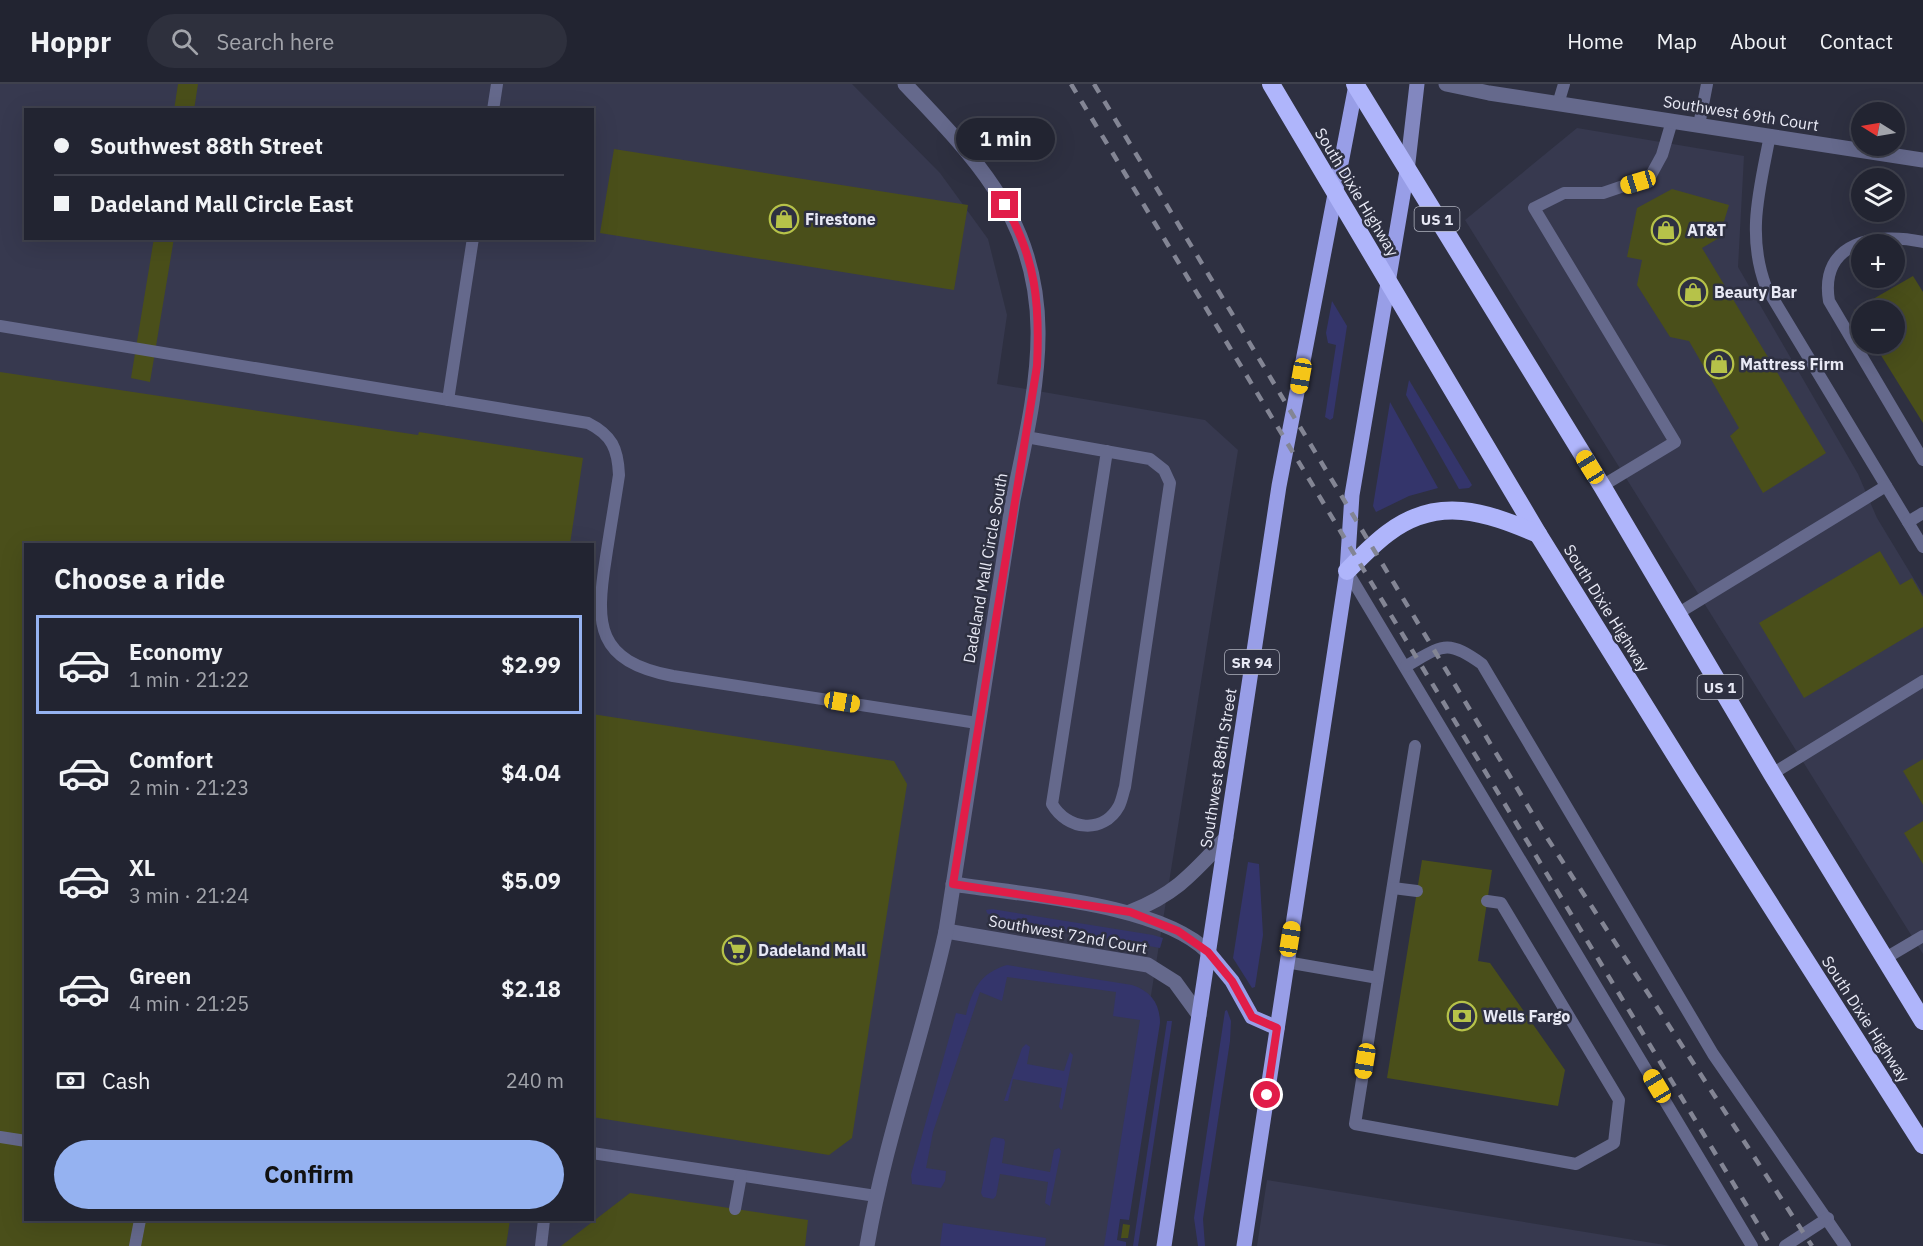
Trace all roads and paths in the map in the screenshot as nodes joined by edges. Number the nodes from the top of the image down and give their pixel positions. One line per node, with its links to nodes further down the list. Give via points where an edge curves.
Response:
1 (497, 84): 10 (lane)
2 (905, 84): 22 (street, Dadeland Mall Circle South, via 995,188 1029,257 1039,325)
3 (1271, 84): 16 (highway, South Dixie Highway)
4 (1356, 84): 15 (highway, US 1); 16 (main road, Southwest 88th Street)
5 (1418, 84): 15 (street)
6 (1446, 84): 9 (street, Southwest 69th Court)
7 (1564, 84): 9 (lane)
8 (1707, 84): 12 (lane)
9 (1558, 104): 11 (street, Southwest 69th Court)
10 (493, 108)
11 (1672, 121): 12 (street, Southwest 69th Court); 25 (lane, via 1662,155 1650,177 1603,193 1564,193 1534,208 1675,442)
12 (1699, 125): 13 (street, Southwest 69th Court)
13 (1770, 135): 14 (street, Southwest 69th Court); 26 (lane, via 1755,221 1758,267 1766,287)
14 (1923, 160)
15 (1407, 171): 19 (main road); 25 (highway, US 1)
16 (1336, 194): 19 (highway, South Dixie Highway); 38 (main road, Southwest 88th Street / SR 94, via 1279,486)
17 (473, 240): 21 (lane)
18 (1923, 242): 24 (lane, via 1888,237 1851,246 1838,258 1827,287 1829,302)
19 (1390, 285): 29 (highway, South Dixie Highway); 31 (main road, via 1352,495)
20 (0, 326): 21 (lane)
21 (448, 400): 35 (lane, via 588,423 612,440 619,475 599,598 600,615 610,643 634,665 673,676)
22 (1026, 437): 23 (lane); 35 (street, Dadeland Mall Circle South)
23 (1107, 451): 23 (lane, via 1150,459 1164,470 1170,483 1125,787 1118,807 1100,824 1082,826 1059,816 1052,804)
24 (1923, 460)
25 (1602, 486): 32 (highway, US 1)
26 (1886, 486): 28 (lane); 32 (lane)
27 (1923, 513): 28 (lane)
28 (1908, 522): 30 (lane)
29 (1538, 534): 31 (highway, via 1496,516 1468,510 1443,511 1405,522 1387,533); 55 (highway, South Dixie Highway)
30 (1923, 547)
31 (1347, 571): 33 (lane); 48 (main road)
32 (1677, 614): 37 (highway, US 1)
33 (1406, 666): 60 (lane, via 1440,647 1460,649 1482,664 1713,1054); 68 (lane)
34 (1923, 681): 37 (lane)
35 (977, 723): 39 (street, Dadeland Mall Circle South)
36 (1415, 746): 40 (lane)
37 (1772, 774): 47 (highway, US 1)
38 (1226, 838): 43 (street, Southwest 72nd Court, via 1179,888); 46 (main road, Southwest 88th Street / SR 94)
39 (953, 884): 43 (street, Southwest 72nd Court); 44 (street)
40 (1393, 888): 41 (lane); 49 (lane)
41 (1418, 891)
42 (1487, 901): 49 (lane, via 1501,903 1618,1100 1614,1143 1576,1164 1355,1124)
43 (1130, 912): 46 (street, Southwest 72nd Court, via 1178,931)
44 (946, 931): 50 (street, Southwest 72nd Court, via 1148,965 1175,982); 58 (street)
45 (1923, 936): 47 (lane)
46 (1208, 952): 50 (main road, Southwest 88th Street / SR 94); 52 (main road, via 1232,981 1252,1017)
47 (1884, 959): 51 (highway, US 1)
48 (1286, 962): 49 (lane); 52 (main road)
49 (1378, 978)
50 (1198, 1015): 66 (main road, Southwest 88th Street / SR 94)
51 (1923, 1021)
52 (1277, 1028): 67 (main road)
53 (0, 1137): 54 (lane)
54 (24, 1141)
55 (1923, 1145)
56 (594, 1153): 57 (lane)
57 (741, 1176): 58 (lane); 59 (lane)
58 (876, 1196): 65 (street)
59 (735, 1209)
60 (1828, 1218): 69 (lane); 70 (lane)
61 (140, 1221): 63 (lane)
62 (544, 1221): 64 (lane)
63 (135, 1246)
64 (541, 1246)
65 (867, 1246)
66 (1164, 1246)
67 (1244, 1246)
68 (1752, 1246)
69 (1785, 1246)
70 (1845, 1246)

